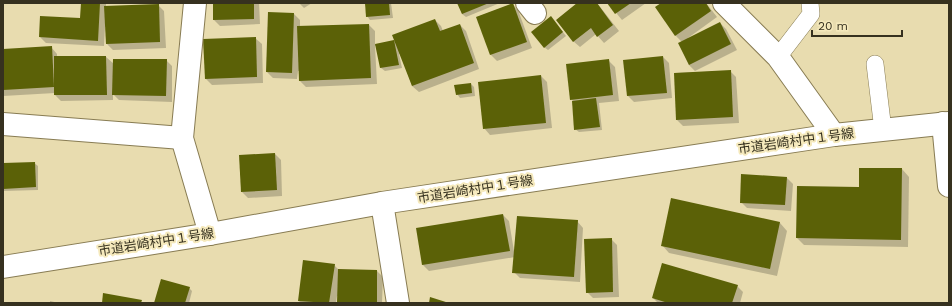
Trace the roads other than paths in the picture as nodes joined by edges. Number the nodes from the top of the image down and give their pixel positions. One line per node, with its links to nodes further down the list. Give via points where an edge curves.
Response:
1 (195, 3): 10 (street)
2 (724, 3): 4 (street)
3 (810, 3): 4 (lane, via 811,14)
4 (778, 57): 9 (street)
5 (875, 64): 8 (lane)
6 (946, 123): 8 (street, 市道岩崎村中１号線); 11 (street)
7 (3, 124): 10 (street)
8 (883, 130): 9 (street, 市道岩崎村中１号線)
9 (834, 135): 12 (street, 市道岩崎村中１号線)
10 (182, 138): 13 (street)
11 (949, 186)
12 (382, 203): 13 (street, 市道岩崎村中１号線); 15 (street)
13 (210, 234): 14 (street, 市道岩崎村中１号線)
14 (3, 267)
15 (398, 303)

